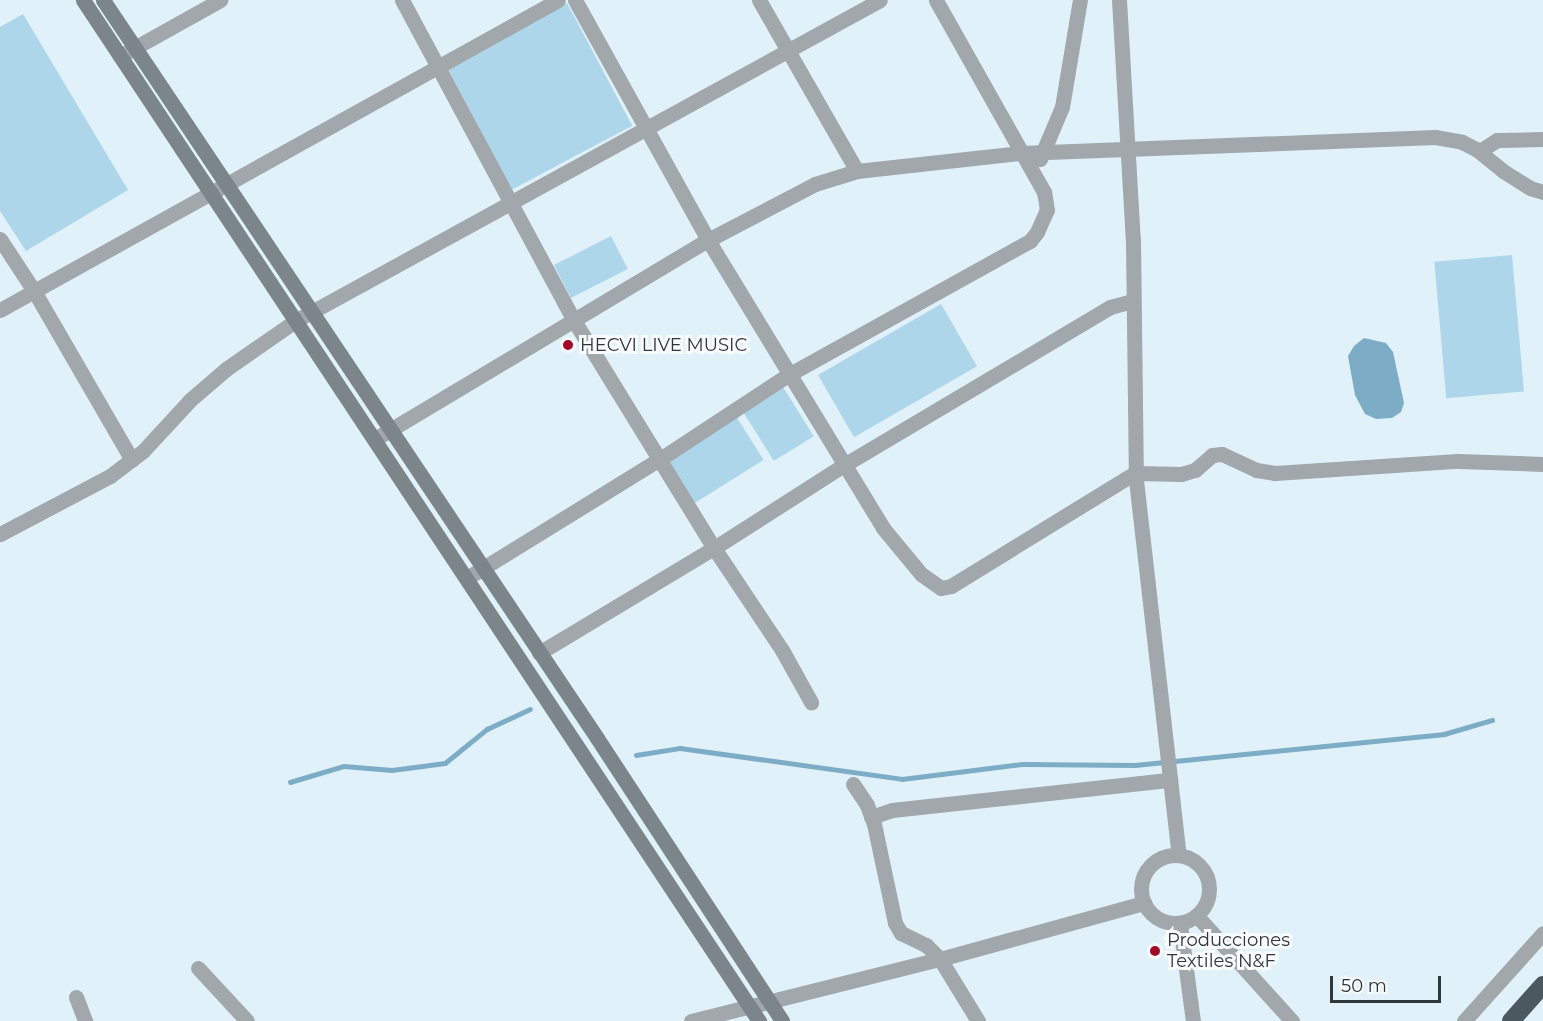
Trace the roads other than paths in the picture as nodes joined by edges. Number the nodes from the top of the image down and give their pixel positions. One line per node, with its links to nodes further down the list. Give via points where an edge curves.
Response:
1 (83, 0): 14 (street)
2 (103, 0): 12 (street)
3 (220, 0): 12 (street)
4 (402, 0): 15 (street)
5 (558, 0): 15 (street)
6 (575, 0): 16 (street)
7 (759, 0): 13 (street)
8 (880, 0): 13 (street)
9 (936, 0): 20 (street)
10 (1080, 0): 21 (street, via 1062,107)
11 (1119, 0): 18 (street)
12 (135, 47): 14 (street); 24 (street)
13 (787, 51): 16 (street); 22 (street)
14 (120, 56): 25 (street)
15 (436, 67): 24 (street); 27 (street)
16 (647, 128): 27 (street); 29 (street)
17 (1543, 139): 19 (street, via 1497,140)
18 (1126, 147): 19 (street, via 1435,137 1462,142); 21 (street); 31 (street)
19 (1480, 151): 26 (street, via 1503,171)
20 (1021, 153): 21 (street); 22 (street); 23 (street)
21 (1042, 153): 23 (street)
22 (857, 171): 29 (street, via 815,184)
23 (1035, 178): 36 (street, via 1044,192 1047,210 1030,241)
24 (226, 182): 25 (street); 33 (street)
25 (210, 191): 30 (street); 35 (street)
26 (1543, 192)
27 (512, 201): 33 (street); 34 (street)
28 (0, 239): 30 (street)
29 (708, 240): 34 (street); 36 (street)
30 (34, 291): 32 (street); 40 (street)
31 (1133, 302): 42 (street, via 1110,307); 43 (street)
32 (0, 310)
33 (312, 311): 35 (street); 37 (street)
34 (573, 319): 37 (street); 39 (street)
35 (295, 321): 38 (street); 40 (street, via 226,369)
36 (788, 375): 39 (street); 42 (street)
37 (390, 431): 38 (street); 46 (street)
38 (375, 439): 47 (street)
39 (660, 459): 45 (street); 46 (street)
40 (132, 460): 44 (street, via 111,476)
41 (1543, 464): 43 (street, via 1458,461 1275,473 1256,470 1222,454 1212,455 1196,470 1181,474)
42 (844, 465): 43 (street, via 883,528 921,574 941,588 951,586); 45 (street)
43 (1135, 472): 50 (street)
44 (0, 534)
45 (714, 548): 48 (street); 49 (street, via 782,650)
46 (483, 570): 47 (street); 48 (street)
47 (467, 578): 63 (street)
48 (539, 653): 62 (street)
49 (811, 702)
50 (1170, 780): 52 (street, via 892,810); 53 (street)
51 (853, 784): 52 (street)
52 (871, 816): 58 (street, via 895,923 901,933 926,945)
53 (1179, 855): 54 (street, via 1168,855 1150,865 1141,883); 55 (street, via 1200,865 1210,885 1205,907)
54 (1144, 903): 56 (street, via 1159,919); 58 (street)
55 (1197, 916): 56 (street); 71 (street)
56 (1180, 924): 70 (street)
57 (1543, 933): 72 (street)
58 (940, 959): 62 (street); 69 (street)
59 (198, 968): 65 (street)
60 (1543, 985): 73 (highway)
61 (76, 997): 64 (street)
62 (767, 1000): 63 (street); 68 (street)
63 (748, 1005): 66 (street); 67 (street)
64 (85, 1021)
65 (247, 1021)
66 (691, 1021)
67 (759, 1021)
68 (782, 1021)
69 (978, 1021)
70 (1193, 1021)
71 (1292, 1021)
72 (1464, 1021)
73 (1511, 1021)

